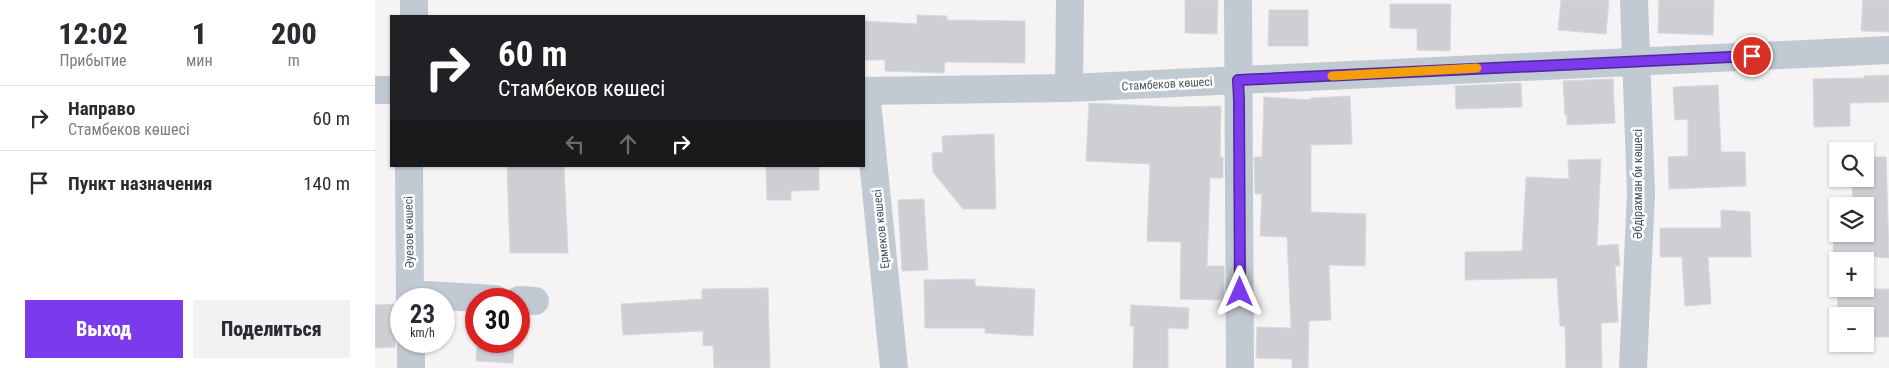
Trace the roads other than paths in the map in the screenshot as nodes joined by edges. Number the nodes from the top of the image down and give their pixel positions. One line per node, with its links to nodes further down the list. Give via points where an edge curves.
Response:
1 (414, 0): 5 (street)
2 (1071, 0): 9 (street)
3 (1238, 0): 8 (street)
4 (1634, 0): 7 (street, Әбдірахман би көшесі)
5 (414, 15)
6 (1889, 50): 7 (street, Стамбеков көшесі)
7 (1635, 61): 8 (street, Стамбеков көшесі); 19 (street, Әбдірахман би көшесі, via 1641,192)
8 (1238, 80): 9 (street, Стамбеков көшесі); 18 (street)
9 (1069, 88): 12 (street, Стамбеков көшесі)
10 (375, 90): 11 (street)
11 (390, 90)
12 (865, 91): 17 (street, Ермеков көшесі)
13 (409, 167): 14 (street, Әуезов көшесі)
14 (410, 288)
15 (411, 353): 16 (street)
16 (411, 368)
17 (894, 368)
18 (1240, 368)
19 (1633, 368)

